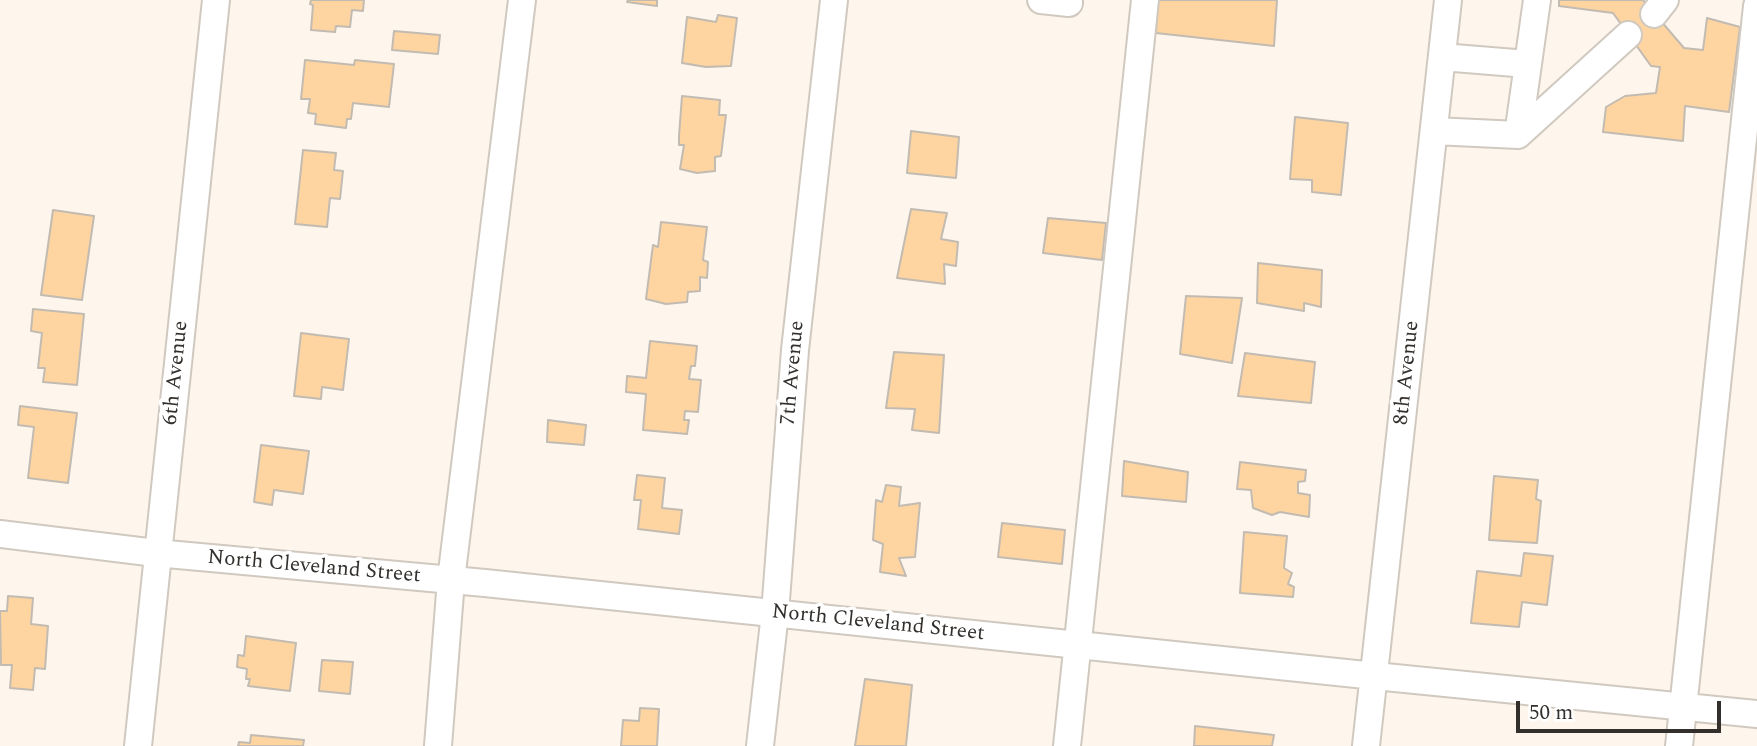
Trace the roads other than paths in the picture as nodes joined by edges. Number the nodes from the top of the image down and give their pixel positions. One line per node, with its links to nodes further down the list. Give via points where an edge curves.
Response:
1 (216, 0): 16 (street, 6th Avenue)
2 (522, 0): 17 (street)
3 (834, 0): 18 (street, 7th Avenue, via 795,350)
4 (1041, 0): 5 (street)
5 (1069, 0)
6 (1145, 0): 19 (street)
7 (1448, 0): 11 (street, 8th Avenue)
8 (1537, 0): 12 (street)
9 (1757, 6): 21 (street)
10 (1628, 35): 14 (street)
11 (1442, 57): 12 (street); 13 (street, 8th Avenue)
12 (1527, 64): 14 (street)
13 (1434, 131): 14 (street); 20 (street, 8th Avenue)
14 (1518, 135)
15 (0, 534): 16 (street, North Cleveland Street)
16 (156, 553): 17 (street, North Cleveland Street); 23 (street, 6th Avenue)
17 (452, 580): 18 (street, North Cleveland Street); 24 (street)
18 (775, 613): 19 (street, North Cleveland Street); 25 (street, 7th Avenue)
19 (1077, 645): 20 (street, North Cleveland Street); 26 (street)
20 (1375, 676): 21 (street, North Cleveland Street); 27 (street, 8th Avenue)
21 (1683, 706): 22 (street, North Cleveland Street); 28 (street)
22 (1757, 714)
23 (138, 746)
24 (438, 746)
25 (760, 746)
26 (1067, 746)
27 (1366, 746)
28 (1679, 746)

